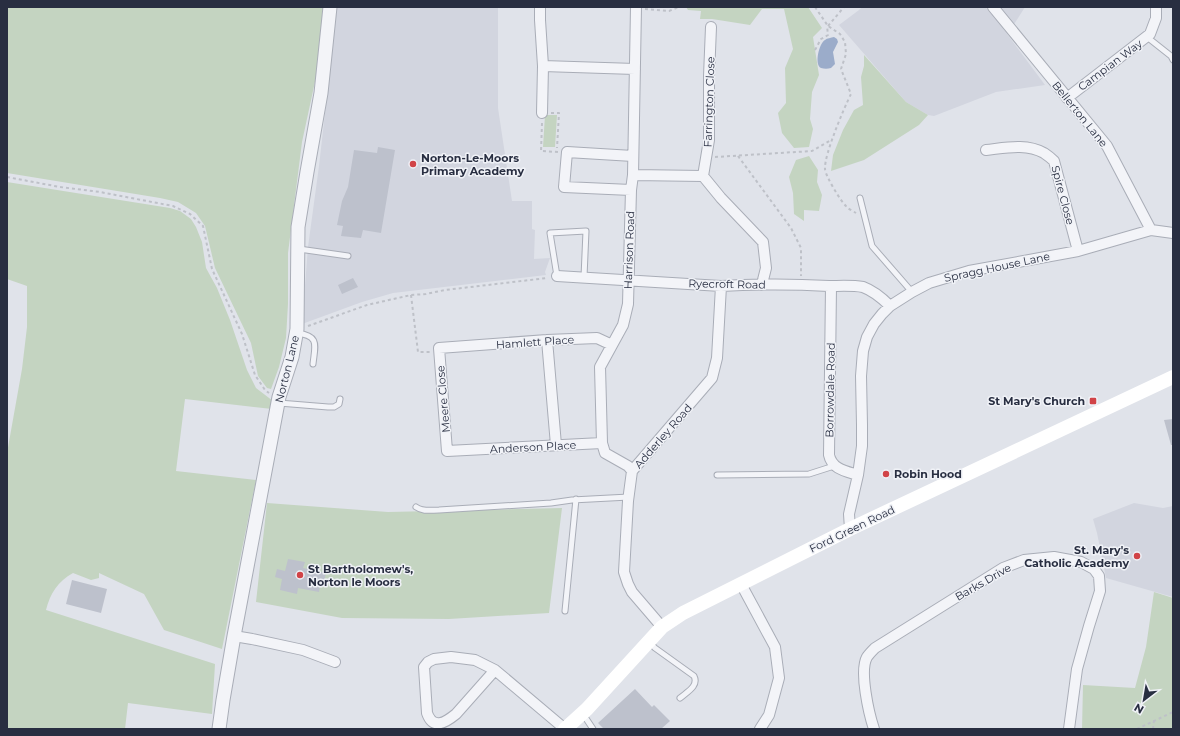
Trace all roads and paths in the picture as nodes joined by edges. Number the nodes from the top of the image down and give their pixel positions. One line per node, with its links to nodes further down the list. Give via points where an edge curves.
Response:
1 (330, 7): 32 (street, Norton Lane, via 321,93 300,219)
2 (540, 7): 14 (street)
3 (679, 7): 8 (path, via 669,11)
4 (815, 7): 9 (path)
5 (844, 7): 9 (path)
6 (993, 7): 16 (street, Bellerton Lane)
7 (1156, 7): 11 (street, Campian Way, via 1156,18)
8 (636, 8): 15 (street, Harrison Road)
9 (827, 25): 12 (path, via 828,35 821,39); 18 (path, via 840,34 845,42 846,54 841,69 851,94)
10 (711, 27): 23 (street, Farrington Close, via 709,140)
11 (1147, 37): 13 (lane); 16 (street, Campian Way)
12 (815, 50)
13 (1173, 60)
14 (544, 66): 15 (street); 17 (street)
15 (635, 69): 21 (street, Harrison Road)
16 (1067, 98): 30 (street, Bellerton Lane, via 1107,146)
17 (542, 113): 20 (path, via 559,113); 20 (path, via 541,151)
18 (832, 139): 22 (path, via 812,151); 29 (path, via 824,170 846,206)
19 (986, 150): 33 (street, Spire Close, via 1029,148 1043,152 1054,161)
20 (562, 152): 21 (street); 27 (street, via 564,187)
21 (633, 156): 24 (street, Harrison Road)
22 (738, 156): 23 (path); 39 (path, via 791,228 801,248)
23 (706, 157): 25 (street, Farrington Close)
24 (633, 175): 25 (street); 27 (street, Harrison Road)
25 (703, 176): 38 (street, via 762,242 766,268 764,280)
26 (7, 177): 53 (path, via 173,206 190,214 203,226 212,269 242,334 255,375 265,390)
27 (631, 190): 37 (street, Harrison Road)
28 (860, 198): 29 (lane)
29 (865, 220): 42 (lane, via 872,246)
30 (1151, 230): 31 (street, Spragg House Lane); 33 (street, Spragg House Lane)
31 (1173, 233)
32 (298, 249): 34 (lane); 45 (street, Norton Lane)
33 (1078, 251): 42 (street, Spragg House Lane, via 969,271 928,282)
34 (348, 256)
35 (557, 276): 36 (street, Ryecroft Road); 36 (lane, via 550,234 586,231); 43 (path)
36 (584, 277): 37 (street, Ryecroft Road)
37 (628, 280): 40 (street, Ryecroft Road); 47 (street, Harrison Road, via 628,304 623,325)
38 (760, 285): 39 (street, Ryecroft Road); 40 (street, Ryecroft Road)
39 (800, 285): 41 (street, Ryecroft Road)
40 (721, 286): 58 (street, Adderley Road, via 717,358 712,378)
41 (831, 286): 44 (street, Ryecroft Road, via 861,287 878,295); 57 (street, Borrowdale Road, via 829,455)
42 (912, 292): 44 (street, Spragg House Lane)
43 (411, 295): 45 (path, via 367,305); 49 (path, via 418,352)
44 (890, 306): 60 (street, Spragg House Lane, via 874,324 863,351 860,376 862,446)
45 (296, 331): 50 (lane, via 311,336 315,344); 53 (street, Norton Lane, via 292,358)
46 (547, 340): 47 (street, Hamlett Place, via 596,338); 48 (street, Hamlett Place); 55 (street)
47 (612, 345): 54 (street, Harrison Road, via 600,367)
48 (457, 348): 49 (street, Meere Close, via 439,348)
49 (439, 352): 56 (street, Meere Close, via 447,450)
50 (313, 364)
51 (1173, 377): 64 (main road, Ford Green Road)
52 (340, 399): 53 (lane, via 339,404 328,407)
53 (278, 400): 68 (street, Norton Lane)
54 (602, 443): 55 (street, Anderson Place); 58 (street, via 605,453)
55 (556, 445): 56 (street, Anderson Place)
56 (464, 450)
57 (834, 466): 59 (lane, via 809,474); 60 (street)
58 (632, 471): 61 (street, Adderley Road)
59 (717, 475)
60 (858, 475): 64 (street, Spragg House Lane, via 849,514)
61 (629, 497): 62 (lane); 67 (street, Adderley Road, via 624,572 632,592)
62 (576, 500): 63 (lane, via 439,510); 66 (lane)
63 (416, 507)
64 (850, 529): 65 (main road, Ford Green Road)
65 (741, 584): 67 (main road, Ford Green Road, via 683,613); 79 (street, via 775,647 779,678 769,715)
66 (565, 611)
67 (662, 627): 69 (main road, Ford Green Road)
68 (234, 636): 70 (street, via 303,650); 76 (street, Norton Lane)
69 (648, 642): 72 (lane, via 696,679 694,686); 74 (main road, Ford Green Road)
70 (334, 662)
71 (495, 670): 71 (street, via 449,720 434,723 429,718 424,667 428,662 451,657 475,660); 77 (street)
72 (680, 698)
73 (1173, 712): 75 (path)
74 (582, 713): 77 (main road, Ford Green Road); 78 (lane)
75 (1154, 720): 82 (path); 83 (path)
76 (219, 729)
77 (565, 729)
78 (593, 729)
79 (760, 729)
80 (874, 729): 81 (street, Barks Drive, via 863,673 866,657 875,648 1003,568 1024,560 1054,557 1081,562 1094,569 1099,576 1100,591 1077,668)
81 (1070, 729)
82 (1137, 729)
83 (1153, 729)

